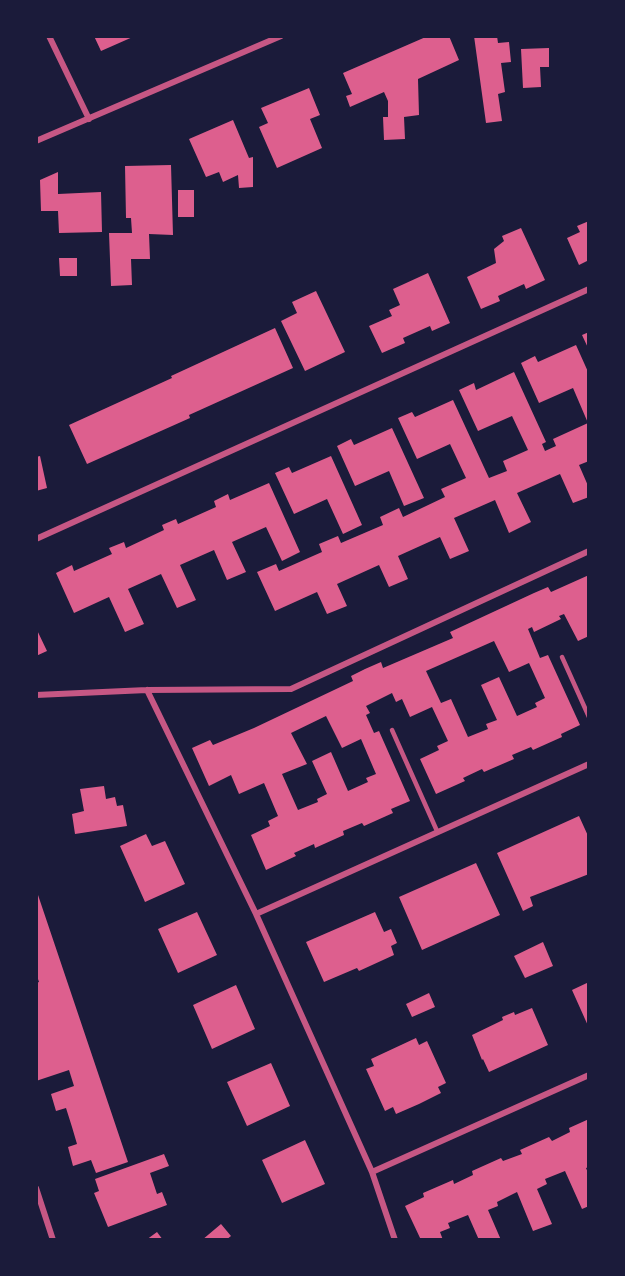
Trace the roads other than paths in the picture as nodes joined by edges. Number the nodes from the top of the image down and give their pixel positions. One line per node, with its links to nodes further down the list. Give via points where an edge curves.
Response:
1 (49, 36): 3 (street)
2 (281, 36): 3 (street)
3 (89, 119): 4 (street)
4 (36, 141)
5 (589, 289): 6 (street)
6 (36, 539)
7 (589, 551): 9 (street, via 291,689)
8 (562, 657): 11 (lane)
9 (147, 690): 10 (street); 15 (street)
10 (36, 695)
11 (589, 717)
12 (392, 730): 14 (lane)
13 (589, 764): 14 (street)
14 (437, 831): 15 (street)
15 (256, 914): 17 (street)
16 (589, 1075): 17 (street)
17 (372, 1172): 20 (street)
18 (36, 1188): 19 (street)
19 (53, 1240)
20 (395, 1240)

